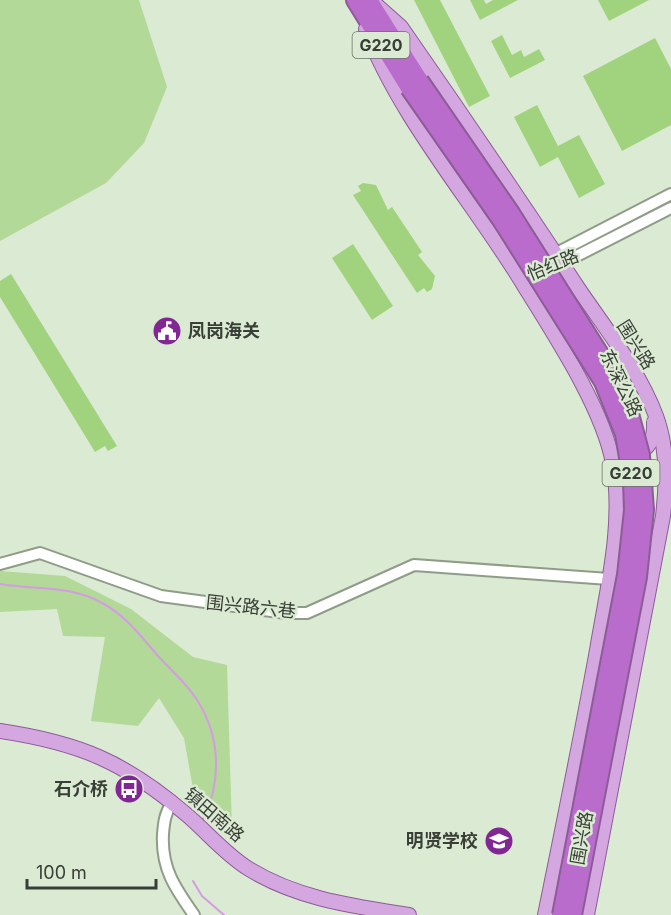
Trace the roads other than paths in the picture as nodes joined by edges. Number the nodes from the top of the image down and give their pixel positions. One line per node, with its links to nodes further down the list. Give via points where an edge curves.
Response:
1 (363, 1): 2 (highway, 东深公路 / G220); 5 (main road, 围兴路, via 401,27); 6 (main road, 围兴路, via 370,40 398,96)
2 (415, 85): 22 (highway, 东深公路 / G220, bridge, via 603,382 617,410 629,458 633,510 626,575); 23 (highway, 东深公路 / G220, bridge, via 511,213 614,376 628,406 641,455 645,510 638,577)
3 (671, 194): 5 (street, 怡红路)
4 (671, 208): 5 (street, 怡红路)
5 (559, 258): 6 (street, 怡红路); 7 (main road, 围兴路)
6 (520, 280): 8 (main road, 围兴路, via 565,351)
7 (645, 394): 8 (main road, via 654,421 649,446 642,452 624,454 616,451); 9 (main road); 10 (main road, 围兴路, via 662,434)
8 (605, 437): 11 (main road, 围兴路)
9 (671, 438)
10 (668, 479): 11 (main road); 12 (main road, 围兴路)
11 (616, 489): 12 (main road); 14 (main road, 围兴路)
12 (667, 518): 24 (main road, 围兴路, via 608,794)
13 (0, 564): 14 (street, 围兴路六巷, via 40,553 161,596 286,613 307,613 414,565)
14 (609, 579): 21 (main road, 围兴路)
15 (0, 730): 17 (main road, 镇田南路, via 87,750 128,771)
16 (0, 739): 17 (main road, 镇田南路, via 85,757)
17 (169, 806): 18 (street, via 162,849 165,867 172,885); 19 (main road, 镇田南路, via 240,874 304,903); 20 (main road, 镇田南路, via 187,815 246,867 283,887 336,903)
18 (194, 915)
19 (354, 915)
20 (409, 915)
21 (545, 915)
22 (561, 915)
23 (573, 915)
24 (587, 915)

